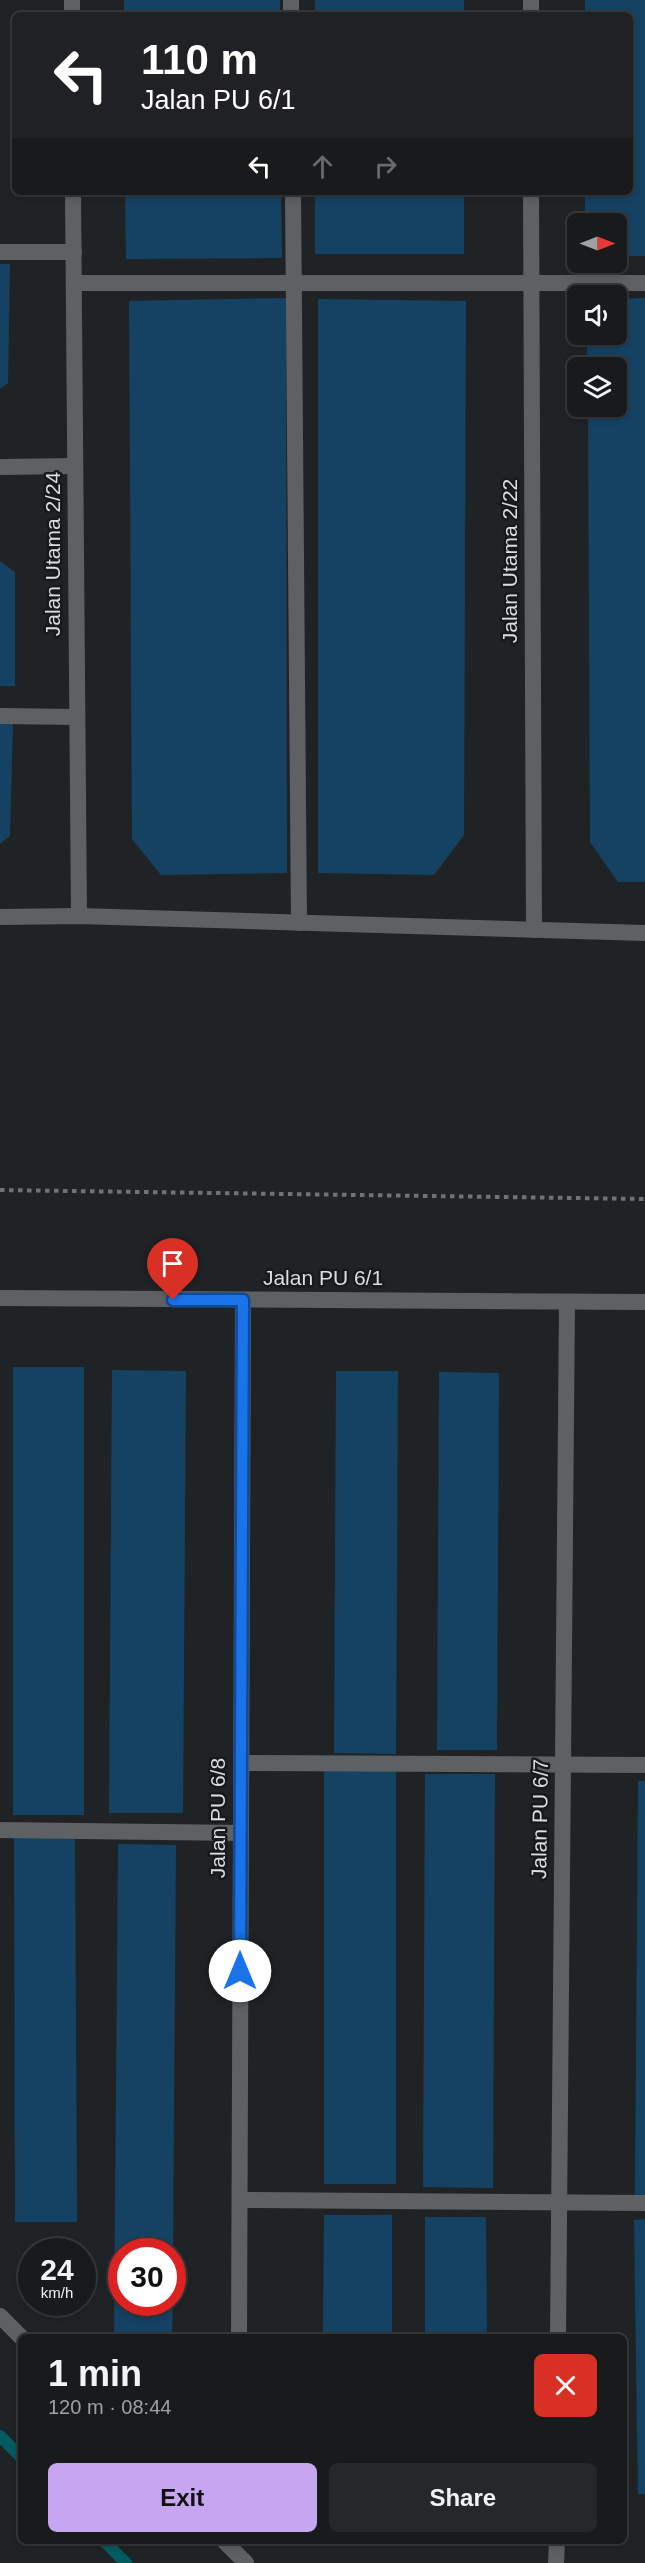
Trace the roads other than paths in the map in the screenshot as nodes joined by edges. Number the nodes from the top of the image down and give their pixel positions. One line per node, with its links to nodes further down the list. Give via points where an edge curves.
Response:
1 (73, 195): 5 (street, Jalan Utama 2/24)
2 (293, 195): 7 (street)
3 (531, 195): 8 (street, Jalan Utama 2/22)
4 (0, 252): 5 (street)
5 (74, 252): 6 (street, Jalan Utama 2/24)
6 (74, 283): 7 (street); 10 (street, Jalan Utama 2/24)
7 (293, 283): 8 (street); 16 (street)
8 (532, 283): 9 (street); 17 (street, Jalan Utama 2/22)
9 (645, 283)
10 (75, 466): 11 (street); 13 (street, Jalan Utama 2/24)
11 (0, 467)
12 (0, 716): 13 (street)
13 (77, 717): 14 (street, Jalan Utama 2/24)
14 (79, 916): 15 (street); 16 (street)
15 (0, 917)
16 (299, 923): 17 (street)
17 (534, 930): 18 (street)
18 (645, 933)
19 (0, 1298): 20 (street, Jalan PU 6/1)
20 (243, 1300): 21 (street, Jalan PU 6/1); 23 (street, Jalan PU 6/8)
21 (567, 1302): 22 (street, Jalan PU 6/1); 24 (street, Jalan PU 6/7)
22 (645, 1302)
23 (241, 1763): 24 (street); 27 (street, Jalan PU 6/8)
24 (563, 1765): 25 (street); 29 (street, Jalan PU 6/7)
25 (645, 1765)
26 (0, 1830): 27 (street)
27 (241, 1833): 28 (street, Jalan PU 6/8)
28 (240, 2200): 29 (street); 33 (street, Jalan PU 6/8)
29 (559, 2202): 30 (street); 34 (street, Jalan PU 6/7)
30 (645, 2203)
31 (0, 2316): 32 (street)
32 (18, 2334)
33 (239, 2334)
34 (558, 2334)
35 (228, 2544): 37 (street)
36 (557, 2544): 38 (street)
37 (241, 2553)
38 (556, 2563)

